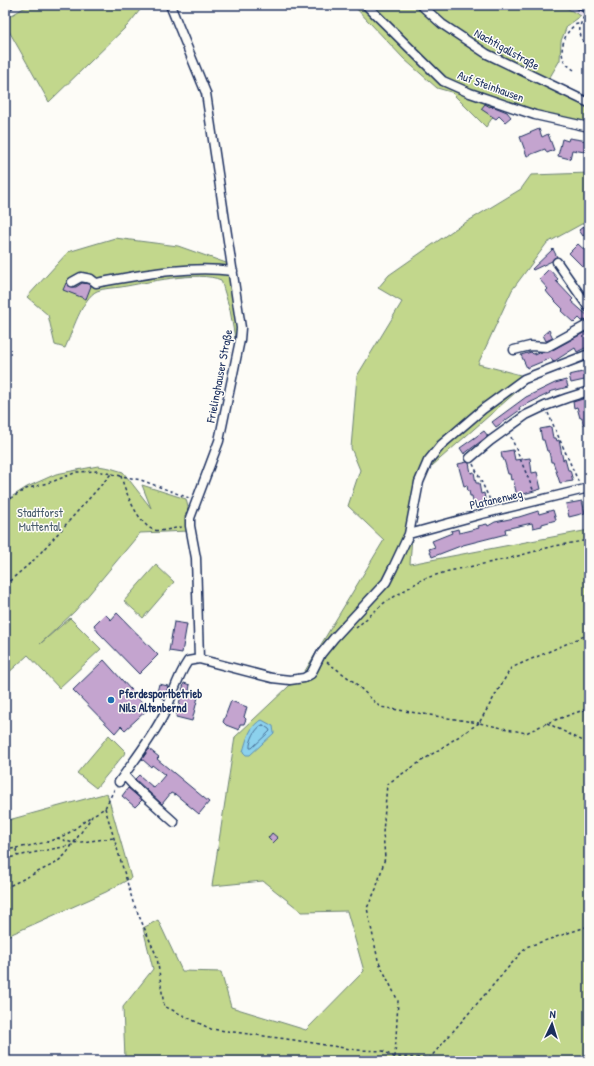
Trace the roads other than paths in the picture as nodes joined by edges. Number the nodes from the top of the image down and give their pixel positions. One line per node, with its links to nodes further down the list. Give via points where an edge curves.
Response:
1 (170, 5): 7 (street, Frielinghauser Straße, via 206,92)
2 (366, 5): 5 (street, Auf Steinhausen, via 443,81 535,115)
3 (421, 5): 4 (street, Nachtigallstraße, via 442,24 487,54)
4 (589, 103)
5 (589, 127)
6 (557, 262): 9 (street)
7 (233, 271): 8 (street, via 169,271 96,283 81,277); 17 (street, Frielinghauser Straße, via 241,328 240,340 219,441 190,518 196,558)
8 (72, 282)
9 (589, 308)
10 (589, 324): 11 (street, via 547,347 530,346)
11 (514, 350)
12 (589, 354): 16 (street, via 524,380 483,409 441,445 428,461 419,482)
13 (589, 391): 14 (street, via 545,406 526,416)
14 (470, 458)
15 (586, 489): 16 (street, Platanenweg)
16 (409, 534): 17 (street, via 386,582 334,638 321,654 311,674 290,680 272,678)
17 (199, 659): 18 (street, via 188,662 181,671 151,736 121,778 133,785)
18 (174, 822)

